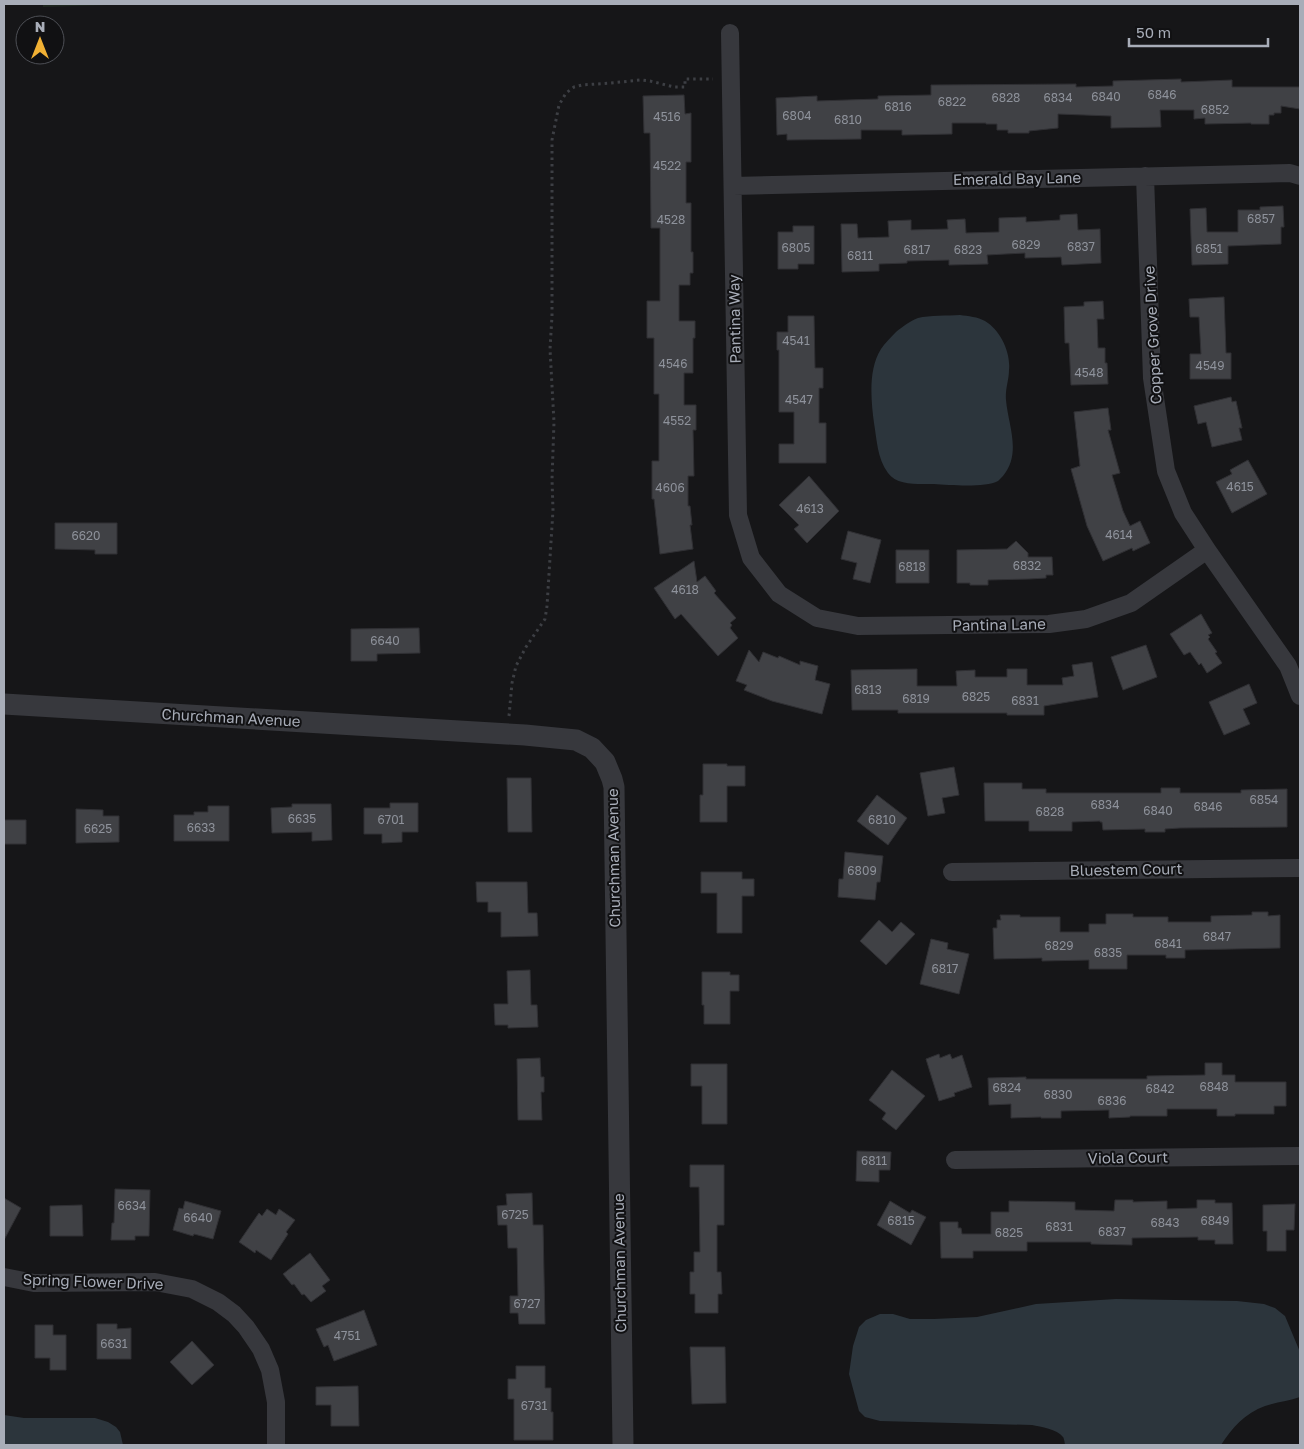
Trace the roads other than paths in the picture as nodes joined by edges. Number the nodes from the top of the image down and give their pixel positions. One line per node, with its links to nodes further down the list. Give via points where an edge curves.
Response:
1 (730, 33): 4 (street, Pantina Way)
2 (1145, 176): 3 (street, Emerald Bay Lane, via 1290,173); 4 (street, Emerald Bay Lane); 5 (street, Copper Grove Drive, via 1152,378 1166,471 1183,512)
3 (1300, 176)
4 (733, 186): 6 (street, Pantina Way, via 738,515 751,558)
5 (1207, 550): 6 (street, Pantina Lane, via 1131,603 1086,619 1049,624 858,626 817,618); 7 (street, Copper Grove Drive)
6 (779, 594)
7 (1294, 663): 8 (street, Copper Grove Drive)
8 (1300, 696)
9 (4, 704): 16 (street, Churchman Avenue, via 508,734 576,740 599,755 609,770 614,787)
10 (1300, 868): 11 (street, Bluestem Court)
11 (952, 872)
12 (1300, 1156): 13 (street, Viola Court)
13 (955, 1160)
14 (4, 1277): 15 (street, Spring Flower Drive, via 34,1283 166,1283 203,1293 218,1302 246,1327 270,1370 276,1402)
15 (276, 1445)
16 (622, 1445)

